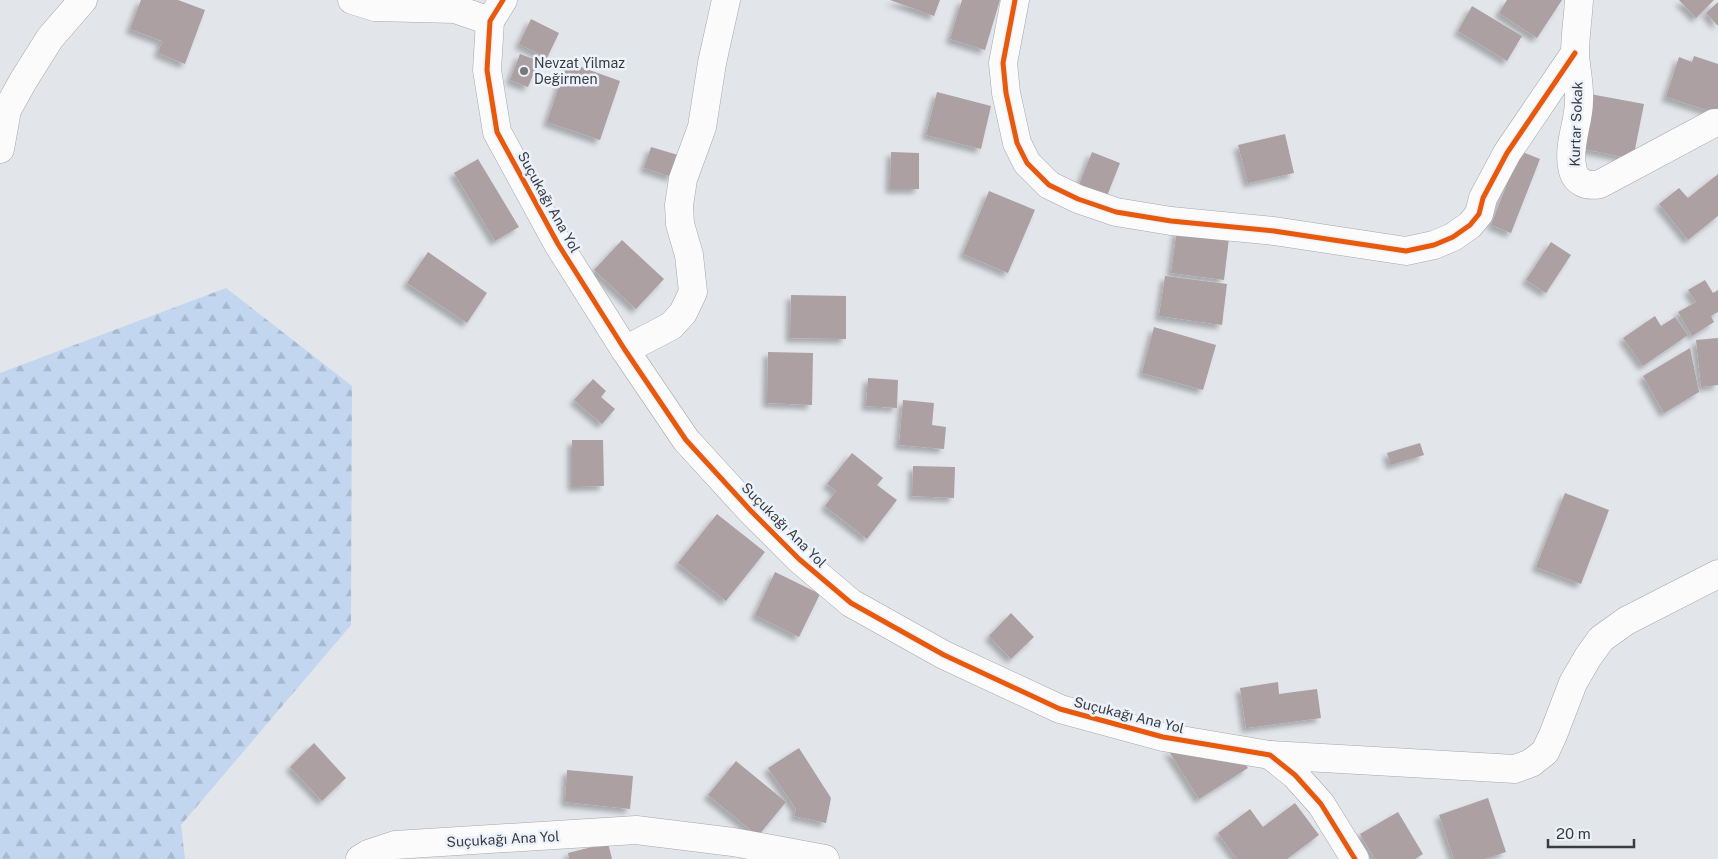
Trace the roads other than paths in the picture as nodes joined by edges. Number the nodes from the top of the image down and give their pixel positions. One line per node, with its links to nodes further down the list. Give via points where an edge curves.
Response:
1 (83, 0): 9 (street, via 50,38 19,88 7,110)
2 (352, 0): 6 (street, via 375,7)
3 (726, 0): 10 (street, via 702,127 684,179 679,205 693,292 683,314 671,326)
4 (1015, 0): 7 (street, via 1003,63 1006,92 1017,143 1027,163 1050,185 1116,212 1406,251 1434,245 1470,226 1479,214 1483,198 1507,153)
5 (1579, 0): 7 (street, Kurtar Sokak)
6 (496, 11): 10 (street, Suçukağı Ana Yol, via 487,70 497,132 558,244)
7 (1575, 53): 8 (street, Kurtar Sokak, via 1579,101 1572,167 1576,178 1583,184 1600,184)
8 (1718, 123)
9 (0, 149)
10 (625, 350): 12 (street, Suçukağı Ana Yol, via 686,440 799,559 852,603 944,655 1060,708 1162,737)
11 (1718, 574): 12 (street, via 1626,621 1601,639 1573,683 1545,752 1515,770)
12 (1270, 755): 15 (street, Suçukağı Ana Yol, via 1295,774 1321,804)
13 (360, 859): 14 (street, Suçukağı Ana Yol, via 395,845 636,830 733,842)
14 (826, 859)
15 (1356, 859)

